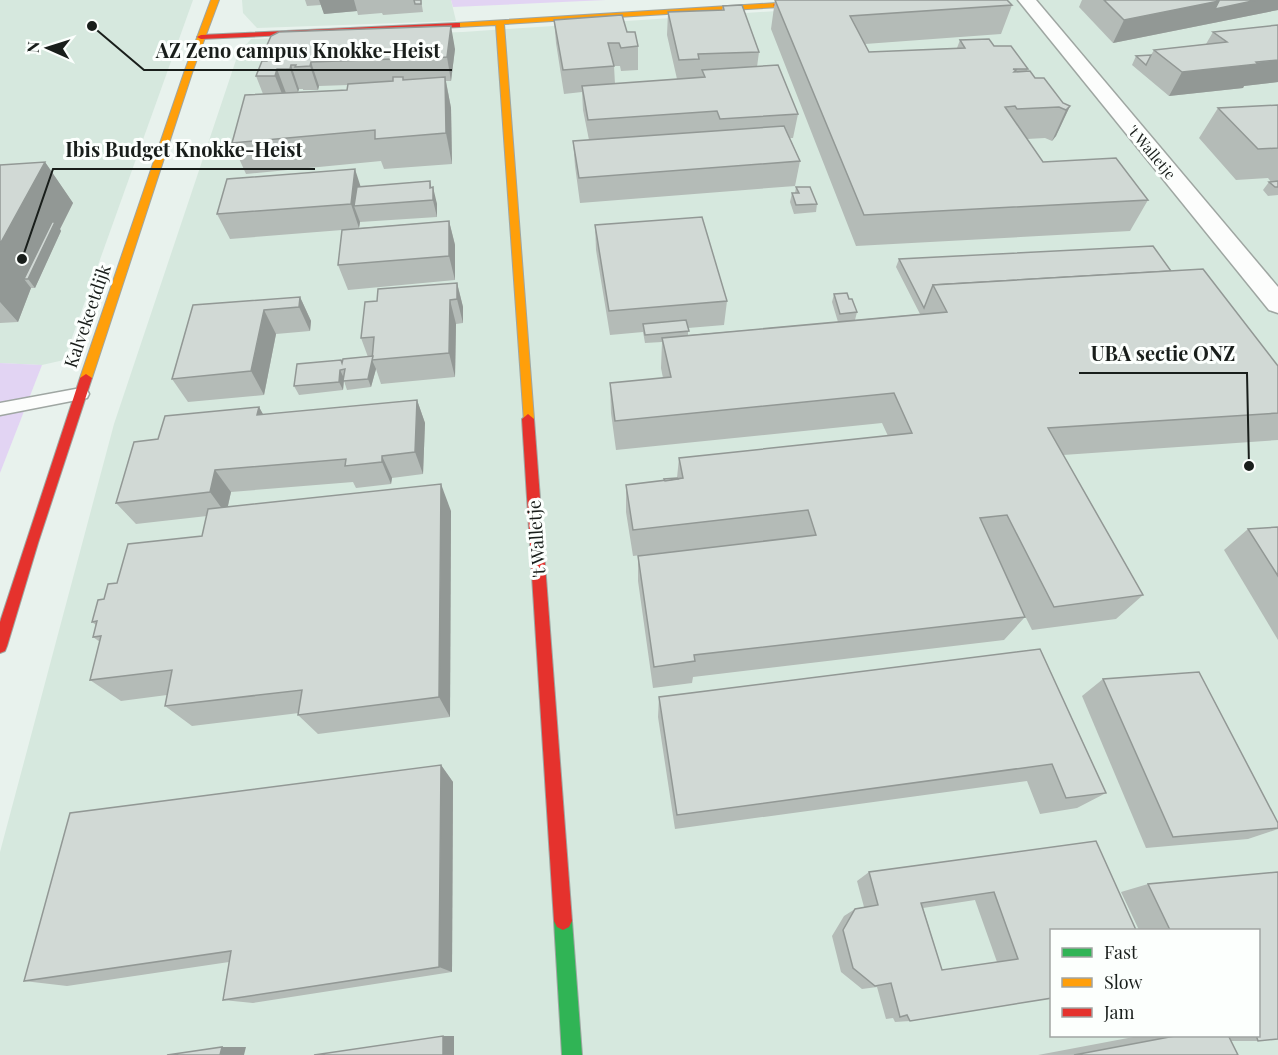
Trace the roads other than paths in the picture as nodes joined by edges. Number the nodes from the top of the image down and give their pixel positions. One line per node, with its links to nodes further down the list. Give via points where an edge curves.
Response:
1 (215, 0): 5 (street, Kalvekeetdijk)
2 (855, 0): 4 (street)
3 (1027, 0): 6 (street, 't Walletje)
4 (500, 23): 5 (street); 10 (street, 't Walletje)
5 (201, 37): 7 (street, Kalvekeetdijk)
6 (1278, 304)
7 (81, 394): 8 (lane); 9 (street, Kalvekeetdijk)
8 (0, 409)
9 (0, 646)
10 (572, 1055)

